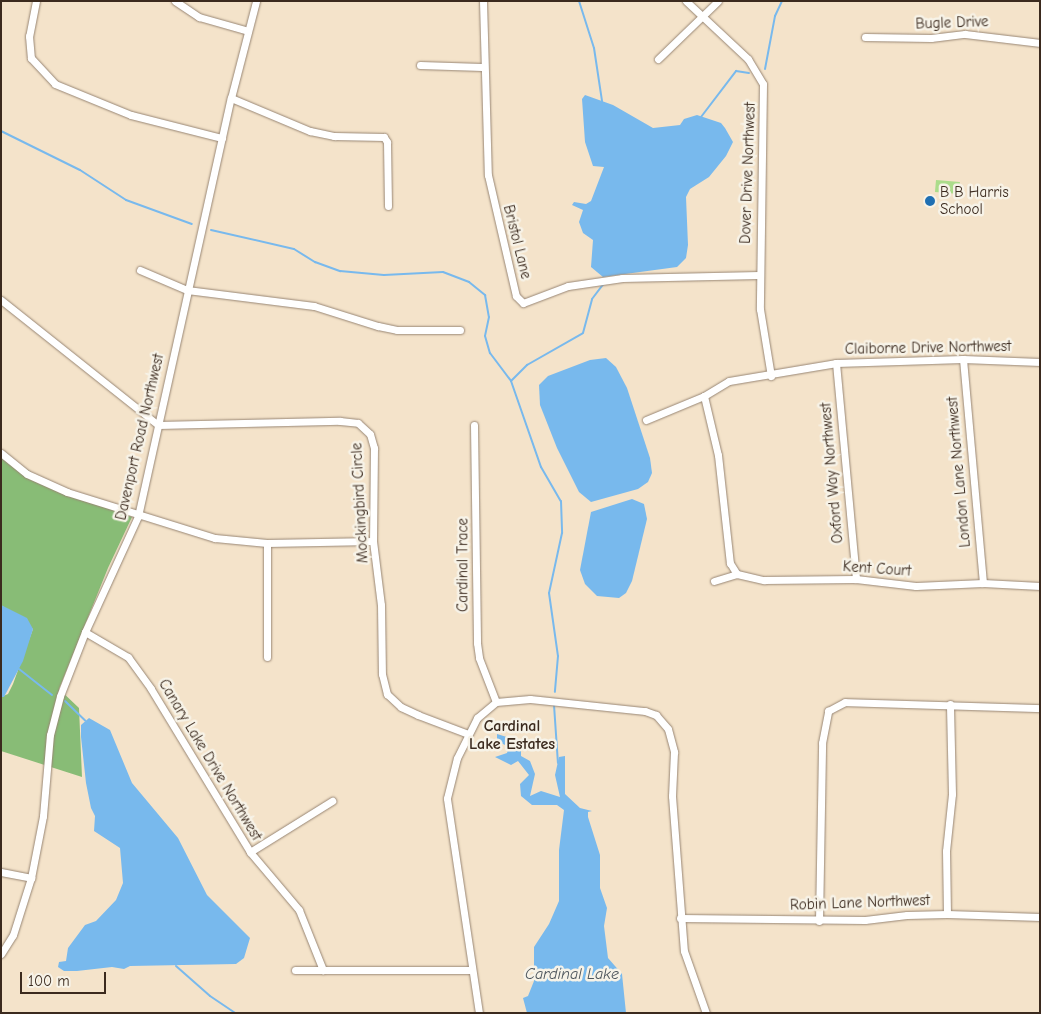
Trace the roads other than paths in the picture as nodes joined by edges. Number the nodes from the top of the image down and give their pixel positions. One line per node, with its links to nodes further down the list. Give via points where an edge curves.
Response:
1 (36, 1): 15 (street, via 29,36 31,58 55,84 131,115)
2 (174, 1): 8 (street, via 199,17)
3 (256, 1): 8 (street, Davenport Road Northwest)
4 (483, 1): 13 (street)
5 (686, 1): 7 (street, Dover Drive Northwest)
6 (718, 1): 7 (street)
7 (703, 19): 11 (street); 18 (street, Dover Drive Northwest, via 748,59 763,84)
8 (248, 31): 14 (street, Davenport Road Northwest)
9 (865, 38): 10 (street, Bugle Drive, via 931,38 965,34)
10 (1040, 43)
11 (658, 59)
12 (420, 65): 13 (street)
13 (482, 67): 18 (street, Bristol Lane, via 488,175 515,295 523,302 568,286 599,281)
14 (231, 98): 15 (street, Davenport Road Northwest); 16 (street, via 310,131 334,136 384,137 387,142)
15 (222, 138): 19 (street, Davenport Road Northwest)
16 (388, 206)
17 (140, 270): 19 (street)
18 (759, 275): 25 (street, Dover Drive Northwest, via 760,308)
19 (187, 290): 21 (street, via 314,306 397,330); 29 (street, Davenport Road Northwest)
20 (1, 300): 29 (street)
21 (460, 330)
22 (963, 359): 23 (street, Claiborne Drive Northwest); 24 (street, Claiborne Drive Northwest); 37 (street, London Lane Northwest)
23 (1040, 362)
24 (836, 363): 25 (street, Claiborne Drive Northwest); 35 (street, Oxford Way Northwest)
25 (771, 376): 26 (street, Claiborne Drive Northwest, via 729,381)
26 (704, 396): 27 (street, Claiborne Drive Northwest); 34 (street, via 718,455 730,563)
27 (646, 420)
28 (474, 424): 41 (street, Cardinal Trace, via 477,643 479,658)
29 (158, 425): 31 (street, Davenport Road Northwest); 32 (street, Mockingbird Circle, via 358,423 370,434 374,448)
30 (1, 453): 31 (street, via 27,474 67,492)
31 (138, 516): 33 (street, via 215,538); 39 (street, Davenport Road Northwest)
32 (373, 541): 33 (street); 44 (street, Mockingbird Circle, via 382,606 382,674 387,694 418,716)
33 (267, 543): 40 (street)
34 (737, 574): 35 (street, Kent Court, via 764,580); 36 (street, Kent Court)
35 (856, 580): 37 (street, Kent Court, via 916,586)
36 (714, 581)
37 (982, 583): 38 (street, Kent Court)
38 (1040, 586)
39 (84, 632): 46 (street, Canary Lake Drive Northwest, via 128,657 151,689); 48 (street, Davenport Road Northwest, via 60,696 50,735 43,816)
40 (267, 657)
41 (496, 702): 44 (street, via 477,718); 51 (street, via 552,699 644,711 656,716 668,729 674,752 672,796)
42 (950, 704): 43 (street); 49 (street, via 952,794 946,851); 52 (street, via 845,702 828,711 822,743)
43 (1040, 708)
44 (468, 734): 56 (street, via 457,758 447,798)
45 (332, 801): 46 (street)
46 (250, 852): 55 (street, Canary Lake Drive Northwest, via 299,910)
47 (1, 872): 48 (street)
48 (31, 878): 53 (street, Davenport Road Northwest, via 22,911)
49 (948, 914): 50 (street, Robin Lane Northwest); 52 (street, Robin Lane Northwest)
50 (1040, 917)
51 (680, 918): 52 (street, Robin Lane Northwest); 58 (street, via 684,951)
52 (819, 921)
53 (1, 954)
54 (295, 970): 55 (street)
55 (323, 970): 56 (street)
56 (471, 970): 57 (street)
57 (479, 1013)
58 (706, 1013)

